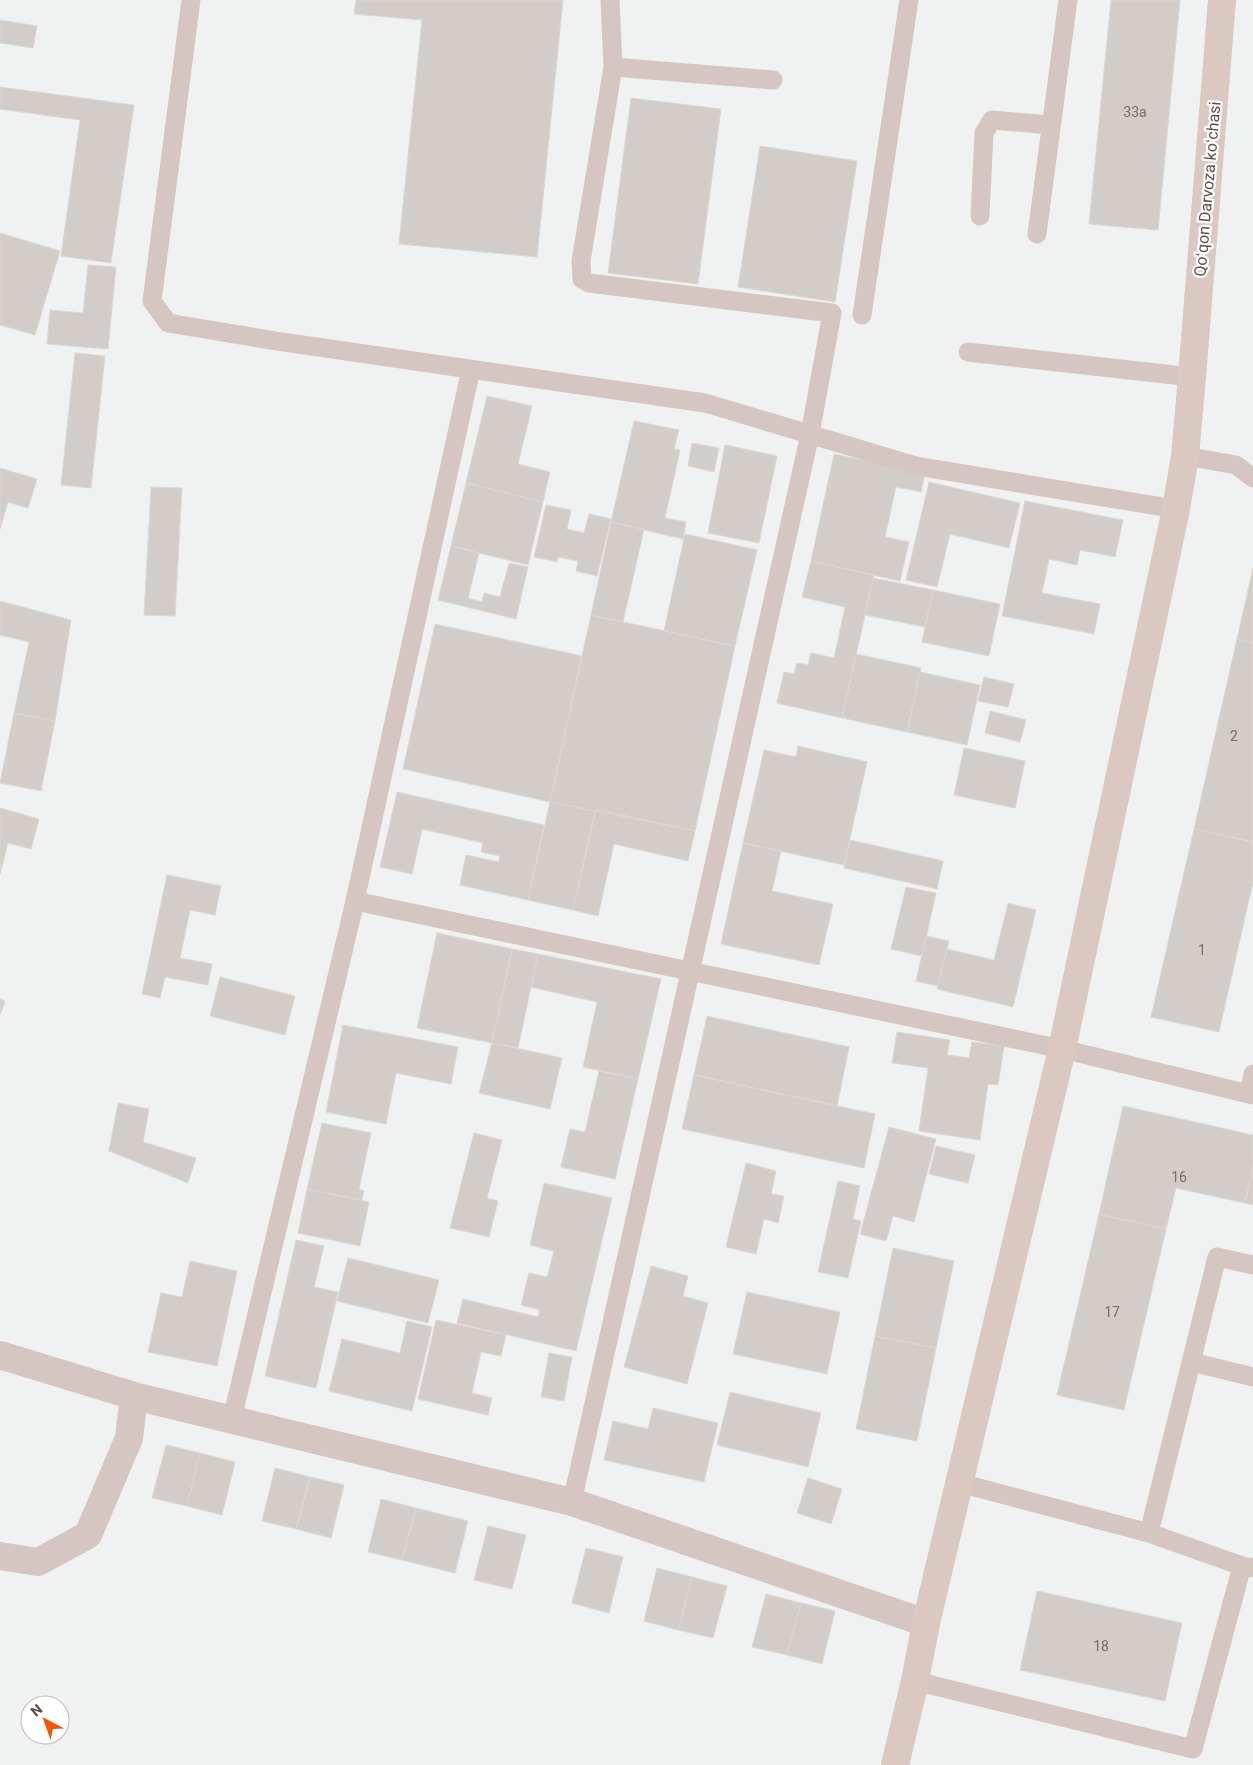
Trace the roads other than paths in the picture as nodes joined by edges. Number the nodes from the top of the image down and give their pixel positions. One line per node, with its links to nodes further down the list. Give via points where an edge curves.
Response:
1 (191, 0): 13 (lane, via 152,301 168,323)
2 (610, 0): 6 (lane)
3 (909, 0): 11 (lane)
4 (1068, 0): 8 (lane)
5 (1222, 0): 14 (street, Qoʻqon Darvoza koʻchasi)
6 (613, 67): 7 (lane); 15 (lane, via 581,261 582,279 589,283 832,313)
7 (773, 80)
8 (1051, 125): 9 (lane, via 992,120 984,132); 10 (lane)
9 (980, 216)
10 (1037, 234)
11 (862, 315)
12 (968, 352): 14 (lane)
13 (471, 369): 15 (lane, via 705,403); 20 (lane)
14 (1192, 377): 16 (street, Qoʻqon Darvoza koʻchasi)
15 (810, 434): 19 (lane, via 916,466); 21 (lane)
16 (1184, 456): 17 (lane); 19 (street, Qoʻqon Darvoza koʻchasi)
17 (1244, 462): 18 (lane)
18 (1253, 478)
19 (1176, 509): 22 (street, Qoʻqon Darvoza koʻchasi)
20 (355, 901): 21 (lane); 30 (lane)
21 (691, 970): 22 (lane); 32 (lane)
22 (1062, 1049): 24 (lane); 31 (street, Qoʻqon Darvoza koʻchasi)
23 (1253, 1074): 24 (lane)
24 (1251, 1095)
25 (1253, 1265): 27 (lane, via 1217,1257)
26 (0, 1355): 29 (street)
27 (1192, 1362): 28 (lane); 33 (lane)
28 (1253, 1377)
29 (134, 1396): 30 (street); 34 (street, via 129,1438 88,1535 38,1562)
30 (232, 1419): 32 (street)
31 (960, 1483): 33 (lane); 36 (street, Qoʻqon Darvoza koʻchasi)
32 (572, 1502): 36 (street)
33 (1149, 1533): 35 (lane)
34 (0, 1556)
35 (1248, 1567): 37 (lane, via 1193,1748)
36 (926, 1623): 37 (street, Qoʻqon Darvoza koʻchasi)
37 (915, 1681): 38 (street, Qoʻqon Darvoza koʻchasi)
38 (895, 1765)

